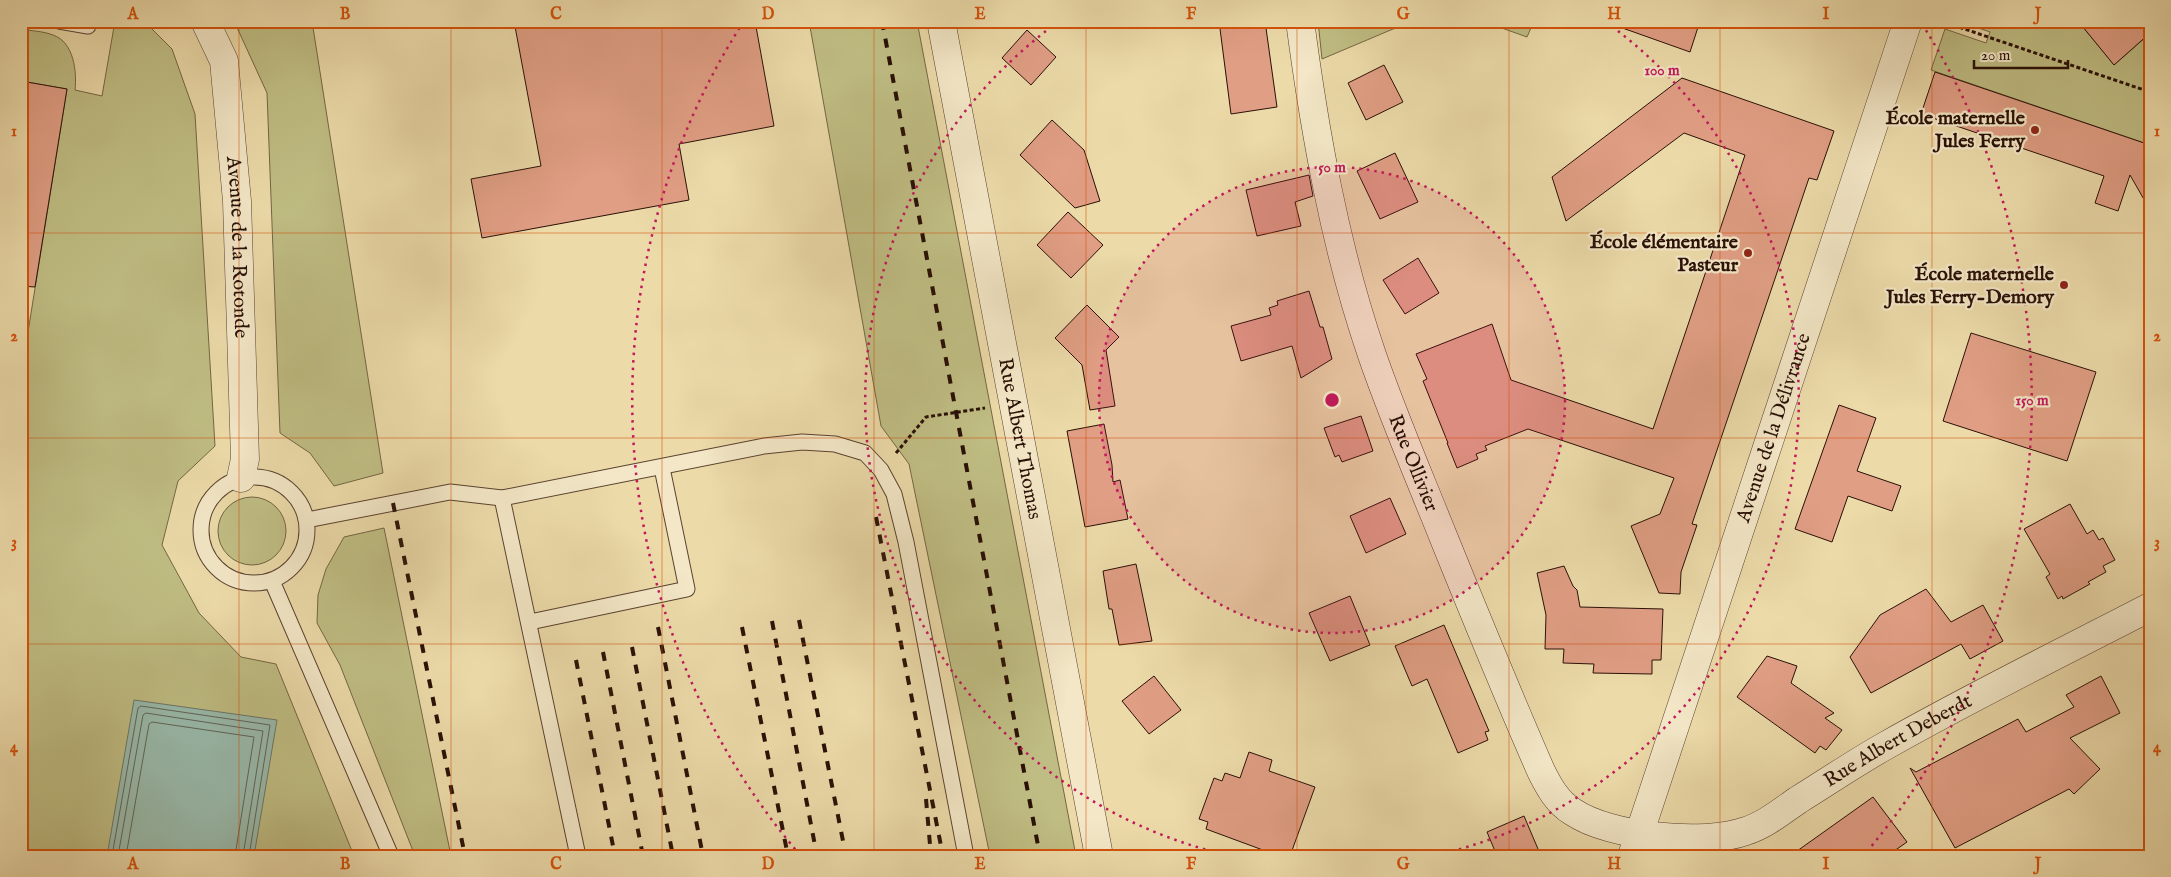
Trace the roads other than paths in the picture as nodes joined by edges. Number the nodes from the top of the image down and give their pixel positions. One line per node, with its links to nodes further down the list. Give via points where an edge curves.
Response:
1 (59, 21): 6 (lane)
2 (205, 21): 8 (street, Avenue de la Rotonde, via 224,61 237,201 245,459)
3 (941, 21): 18 (street, Rue Albert Thomas)
4 (1300, 21): 14 (street, Rue Ollivier, via 1330,199 1362,320 1406,443 1504,684 1541,771 1559,801 1572,812)
5 (1908, 21): 14 (street, Avenue de la Délivrance)
6 (88, 26)
7 (662, 468): 9 (lane); 13 (lane, via 687,589); 17 (lane, via 764,446 802,442 835,444 865,454 882,470 894,494 906,542)
8 (242, 478): 10 (lane, via 274,480 300,503); 11 (lane, via 224,486 205,508 200,536 205,555 217,570 234,581 253,584)
9 (502, 498): 10 (lane, via 450,492); 13 (lane)
10 (307, 520): 11 (lane, via 307,538 301,556 289,571)
11 (272, 581): 15 (lane)
12 (2150, 607): 14 (street, Rue Albert Deberdt, via 1913,730 1746,831)
13 (530, 622): 16 (lane)
14 (1636, 845)
15 (391, 856)
16 (578, 856)
17 (966, 856)
18 (1099, 856)

